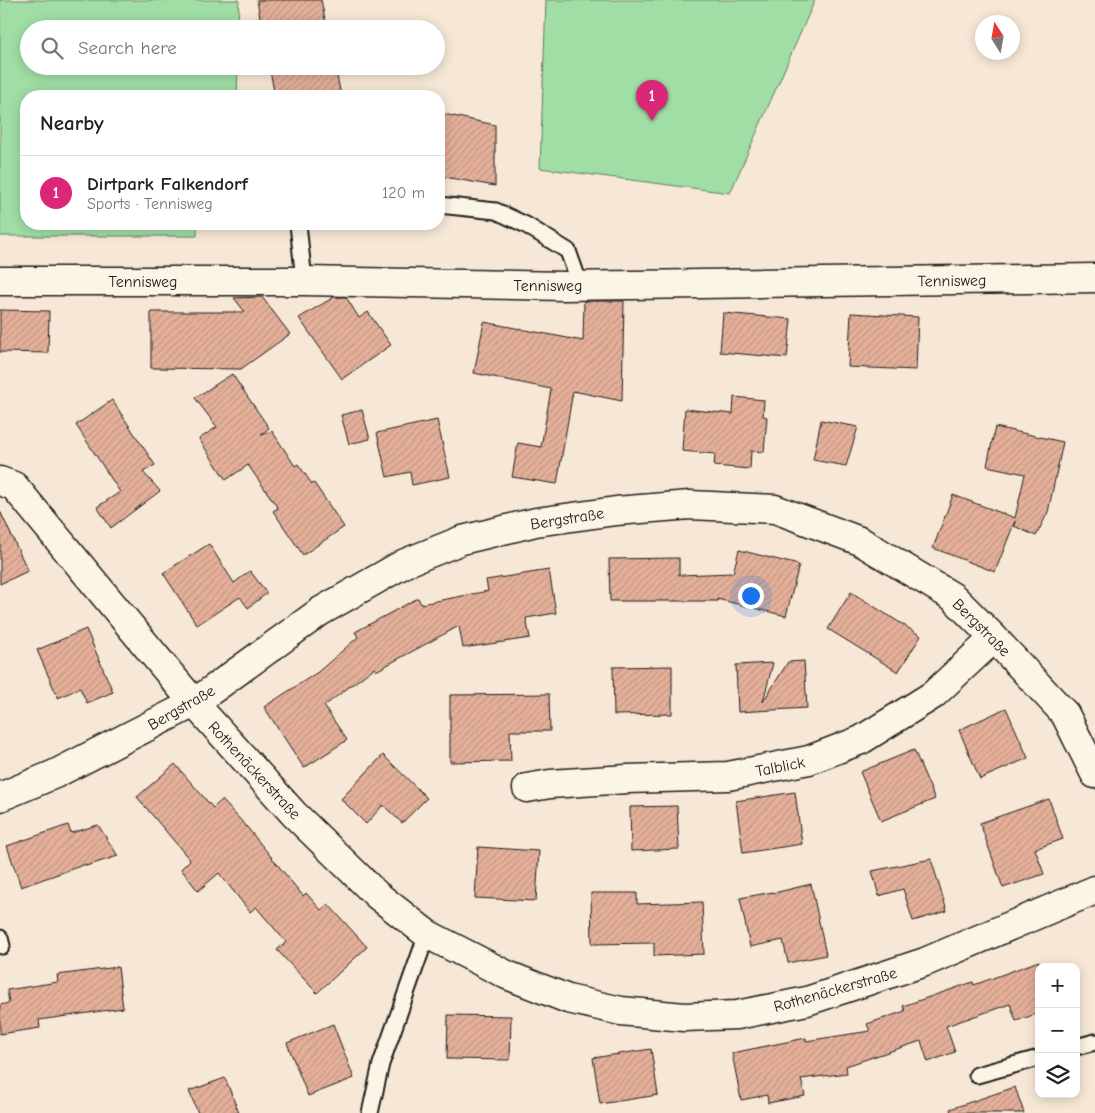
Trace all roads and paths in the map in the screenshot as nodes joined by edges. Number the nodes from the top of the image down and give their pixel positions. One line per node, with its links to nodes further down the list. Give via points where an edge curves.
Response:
1 (445, 206): 6 (lane, via 496,211 526,225 568,251)
2 (299, 230): 4 (lane)
3 (1095, 278): 6 (street, Tennisweg)
4 (304, 281): 5 (street, Tennisweg); 6 (street, Tennisweg)
5 (0, 282)
6 (580, 285)
7 (0, 481): 9 (street, Rothenäckerstraße, via 14,486)
8 (994, 638): 9 (street, Bergstraße, via 953,597 869,546 774,510 690,505 616,511 536,522 462,540 405,563 321,611); 10 (street, Bergstraße, via 1064,714); 11 (street, Talblick, via 934,695 861,740 809,760 728,776 627,779)
9 (194, 704): 12 (street, Bergstraße, via 55,774); 14 (street, Rothenäckerstraße, via 301,820 377,895)
10 (1095, 774)
11 (527, 788)
12 (0, 797)
13 (1095, 890): 14 (street, Rothenäckerstraße, via 925,962 807,1001 737,1015 684,1017 621,1011 568,999 508,975)
14 (427, 934): 19 (lane, via 381,1064)
15 (1095, 1042): 16 (lane)
16 (1080, 1046)
17 (1035, 1059): 18 (lane)
18 (977, 1075)
19 (370, 1113)

